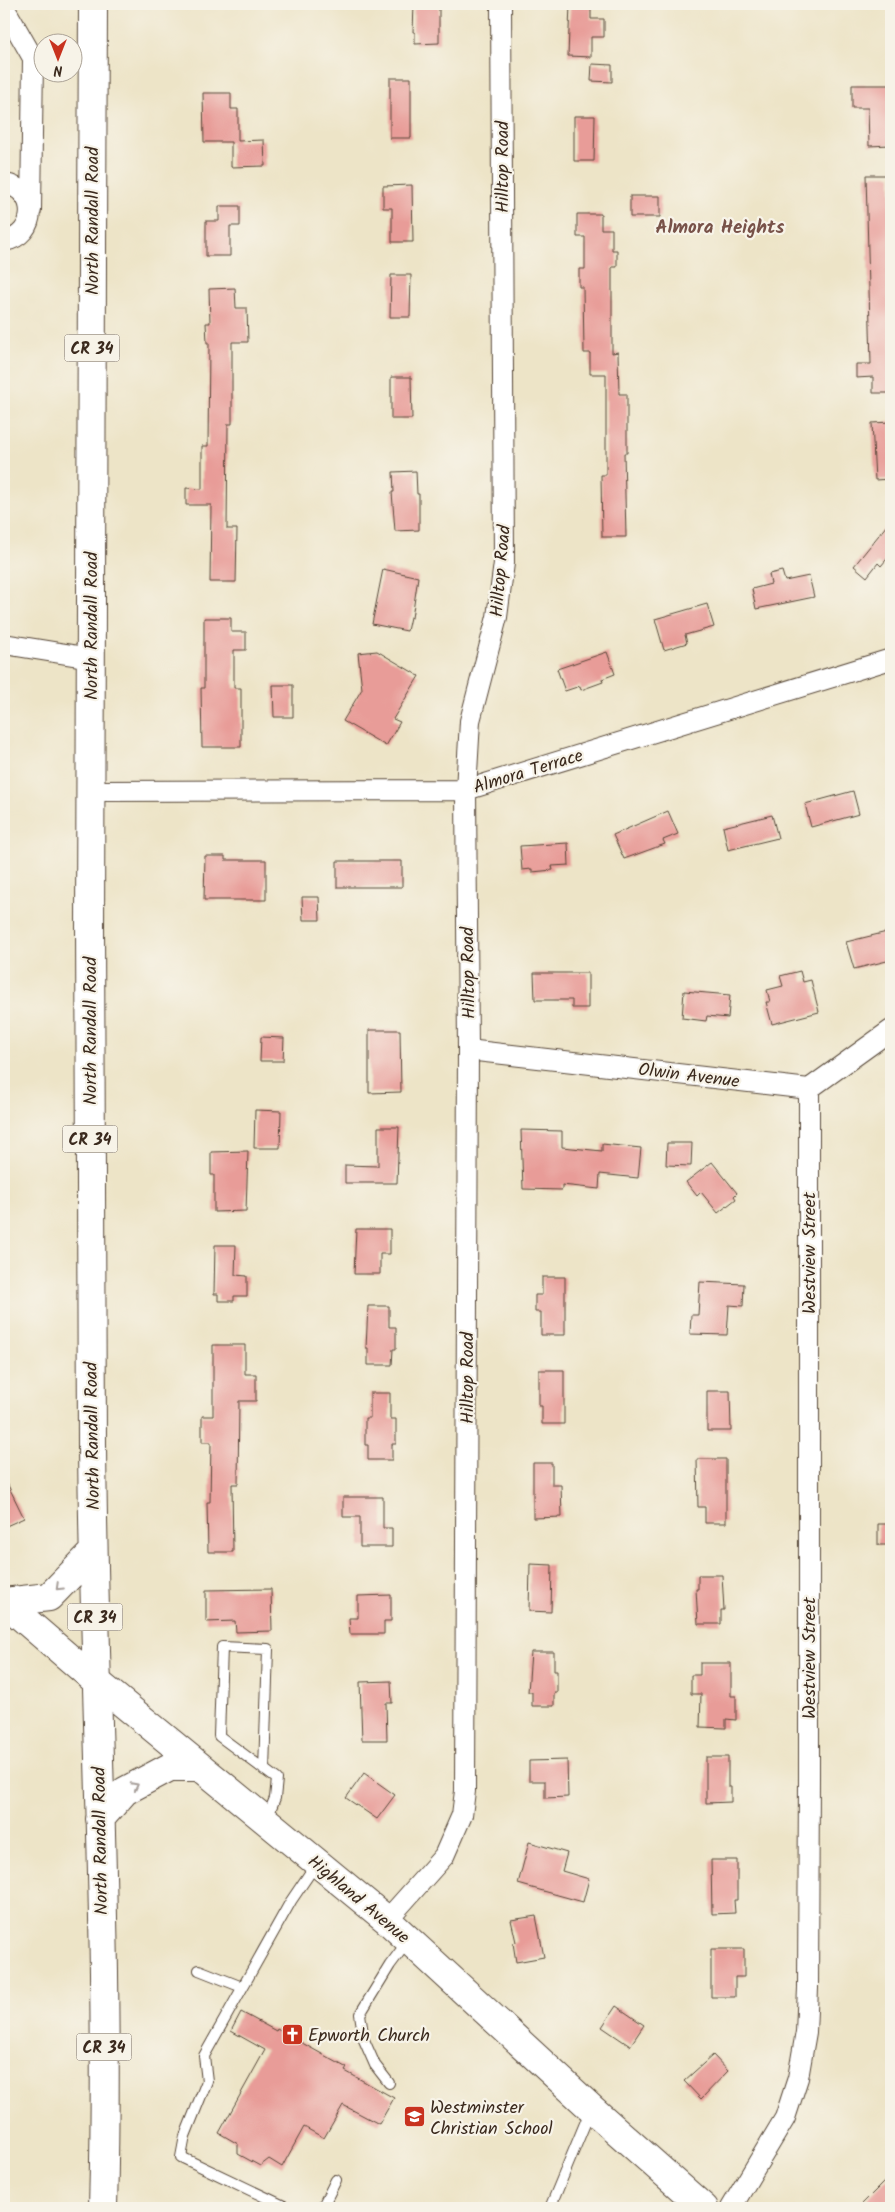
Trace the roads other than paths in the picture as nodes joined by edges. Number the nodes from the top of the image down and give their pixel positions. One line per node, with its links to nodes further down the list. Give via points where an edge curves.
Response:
1 (93, 4): 8 (main road, North Randall Road / CR 34)
2 (501, 4): 10 (street, Hilltop Road, via 504,563 497,617 470,721)
3 (4, 7): 5 (street, via 33,58)
4 (4, 184): 5 (street, via 26,196)
5 (30, 210): 6 (street, via 25,230)
6 (4, 241)
7 (4, 644): 8 (street)
8 (91, 658): 11 (main road, North Randall Road / CR 34)
9 (891, 659): 10 (street, Almora Terrace)
10 (466, 790): 11 (street, Almora Terrace); 13 (street, Hilltop Road)
11 (91, 791): 15 (main road, North Randall Road / CR 34)
12 (891, 1030): 14 (street)
13 (468, 1050): 14 (street, Olwin Avenue); 23 (street, Hilltop Road, via 464,1799 462,1815 444,1856)
14 (809, 1089): 35 (street, Westview Street, via 806,2032 798,2078 785,2118)
15 (93, 1552): 16 (main road, one-way to 16, via 49,1597); 17 (main road, North Randall Road / CR 34)
16 (4, 1602): 17 (main road, Highland Avenue)
17 (97, 1682): 18 (main road, Highland Avenue); 20 (main road, North Randall Road / CR 34)
18 (200, 1767): 20 (main road, one-way to 18, via 125,1791 170,1767); 21 (main road, Highland Avenue)
19 (264, 1770): 19 (lane, via 268,1649 222,1647 218,1736); 21 (lane, via 277,1779 275,1798)
20 (100, 1819): 30 (main road, North Randall Road / CR 34, via 106,2114)
21 (266, 1822): 22 (main road, Highland Avenue)
22 (316, 1863): 23 (main road, Highland Avenue); 26 (lane)
23 (387, 1920): 24 (main road, Highland Avenue)
24 (408, 1940): 27 (lane, via 360,2014 364,2040 375,2065); 28 (main road, Highland Avenue)
25 (199, 1970): 26 (lane)
26 (242, 1987): 31 (lane, via 204,2056 207,2080 184,2136 181,2157)
27 (389, 2083)
28 (591, 2108): 33 (lane); 34 (main road, Highland Avenue)
29 (336, 2180): 32 (lane)
30 (104, 2208)
31 (288, 2208)
32 (322, 2208)
33 (550, 2208)
34 (704, 2208)
35 (731, 2208)

